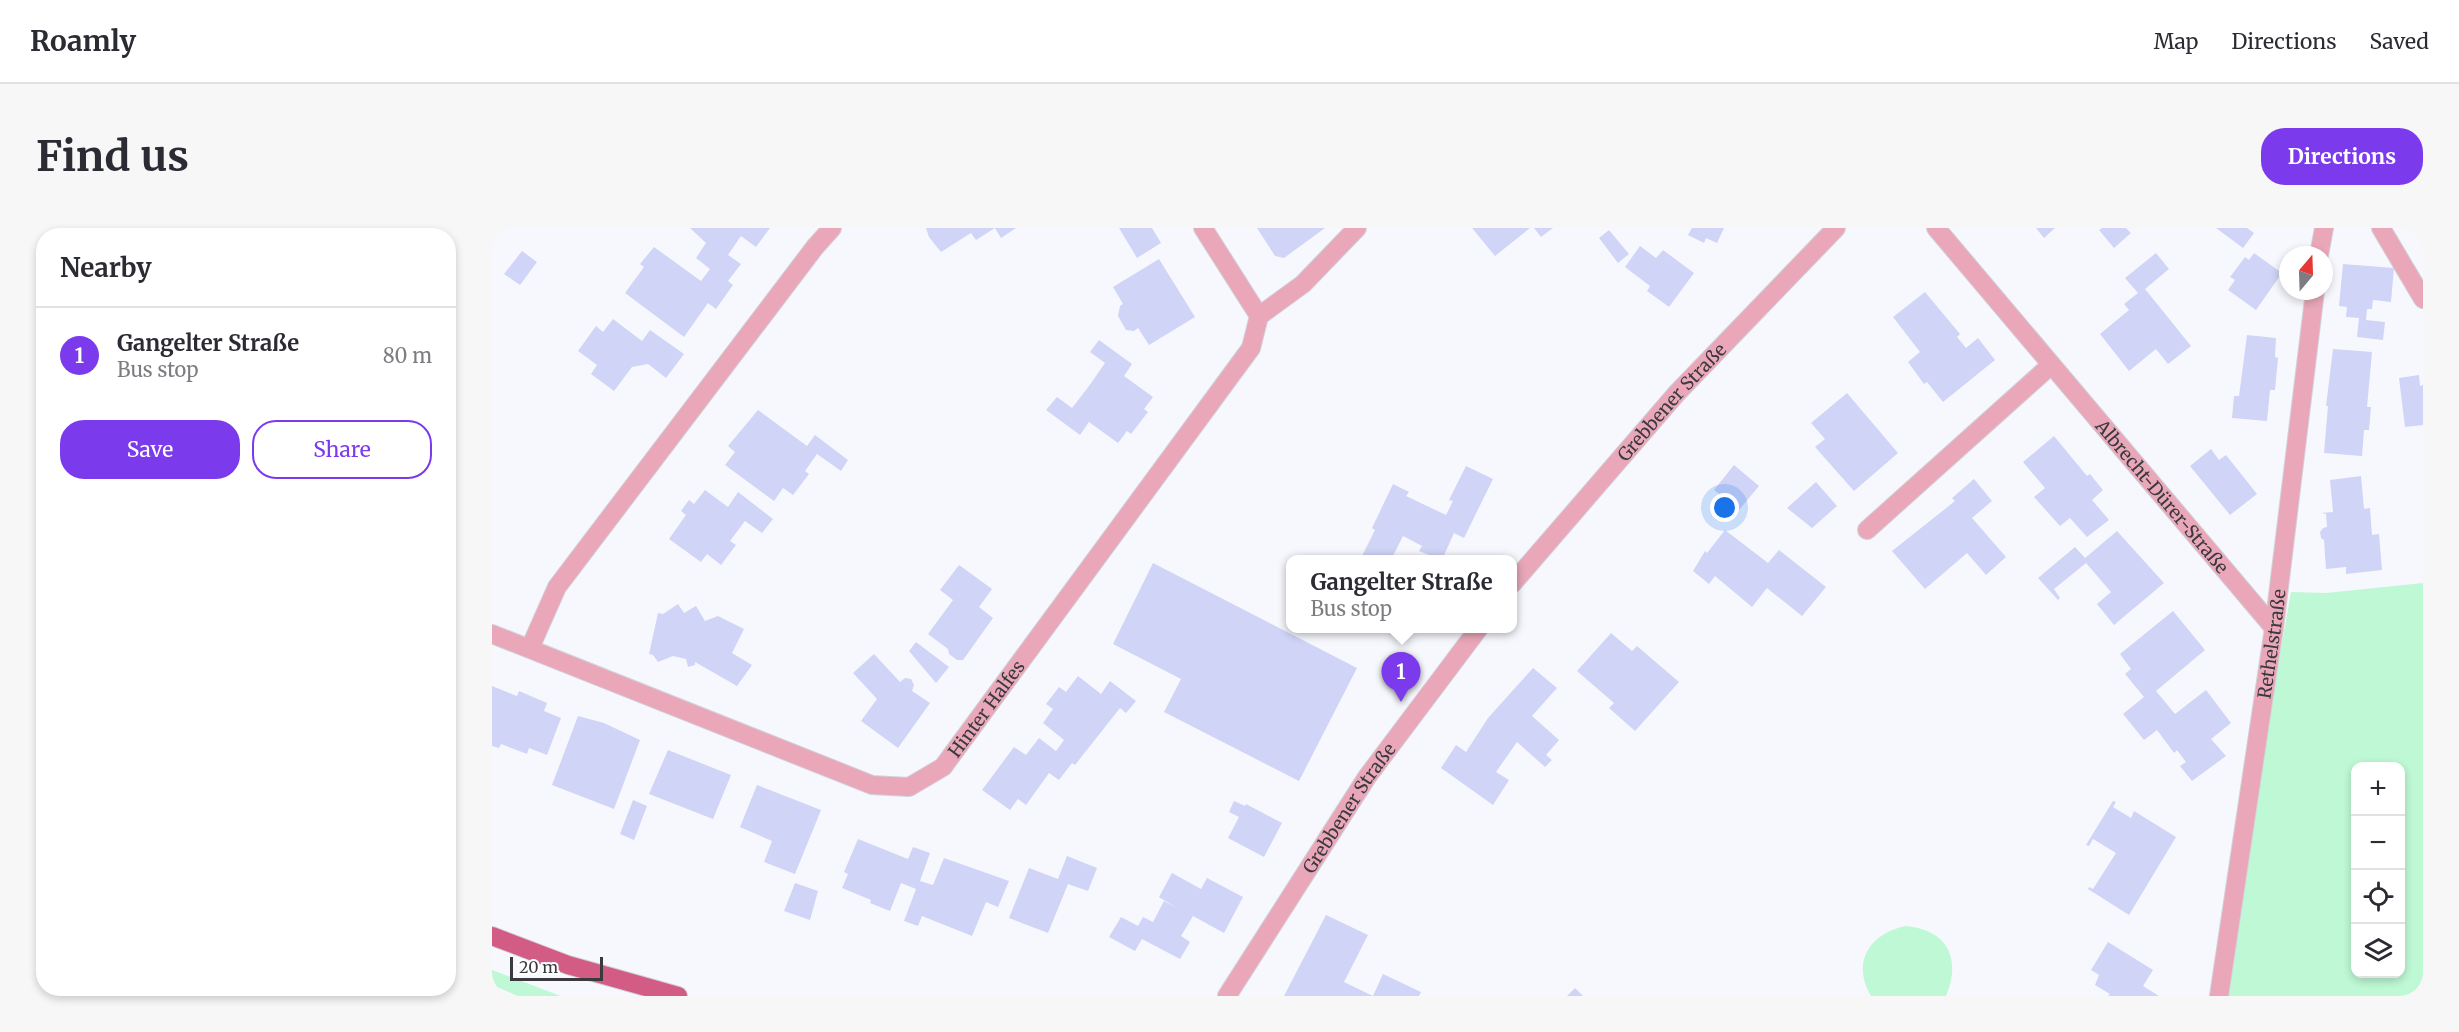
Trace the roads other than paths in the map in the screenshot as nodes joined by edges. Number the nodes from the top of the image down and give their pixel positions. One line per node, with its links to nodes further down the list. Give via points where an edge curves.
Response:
1 (832, 228): 18 (street, via 557,587)
2 (1203, 228): 11 (street)
3 (1357, 228): 11 (street, via 1303,284)
4 (1836, 228): 14 (street, Grebbener Straße, via 1677,393)
5 (1936, 228): 12 (street, Albrecht-Dürer-Straße)
6 (2324, 228): 8 (street)
7 (2381, 228): 9 (street)
8 (2321, 246)
9 (2423, 299)
10 (2314, 300): 15 (street, Rethelstraße)
11 (1259, 316): 18 (street, Hinter Halfes, via 1251,348 950,758 943,767 909,787 872,785)
12 (2051, 365): 13 (street); 15 (street, Albrecht-Dürer-Straße)
13 (1867, 530)
14 (1517, 578)
15 (2274, 628): 22 (street, Rethelstraße)
16 (1475, 633): 21 (street, Grebbener Straße, via 1367,777)
17 (492, 634): 18 (street, Hinter Halfes)
18 (530, 648)
19 (492, 936): 20 (main road, via 568,964)
20 (678, 996)
21 (1227, 996)
22 (2219, 996)

